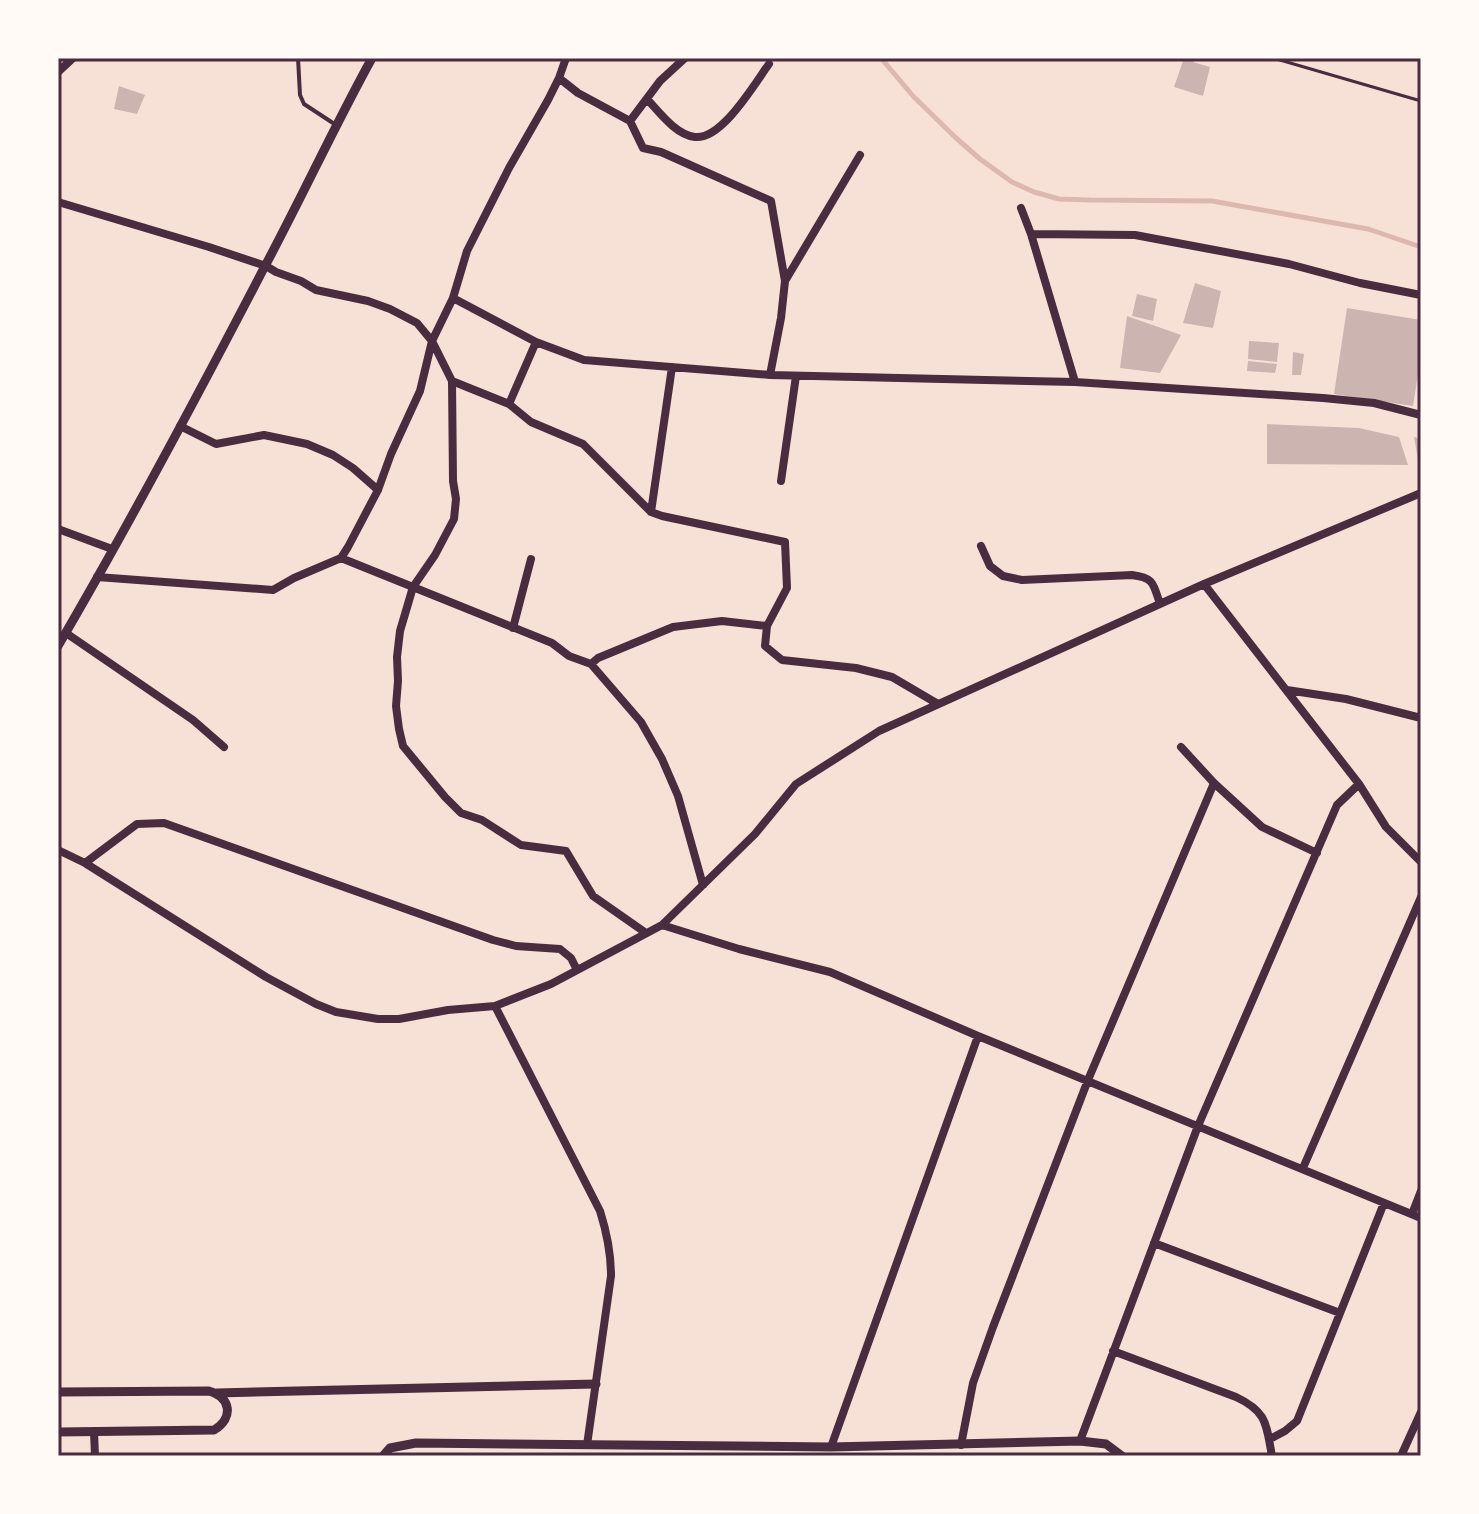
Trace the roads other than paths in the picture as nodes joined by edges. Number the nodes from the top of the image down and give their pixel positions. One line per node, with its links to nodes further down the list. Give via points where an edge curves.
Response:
1 (73, 58): 7 (street)
2 (298, 58): 11 (lane, via 304,104)
3 (372, 58): 11 (street)
4 (566, 58): 8 (street)
5 (685, 58): 9 (street)
6 (769, 64): 9 (street, via 730,118 701,137 680,131)
7 (58, 72)
8 (559, 78): 10 (street); 19 (street, via 467,251)
9 (647, 99): 10 (street)
10 (630, 121): 17 (street, via 643,148 771,201)
11 (336, 125): 16 (street)
12 (860, 155): 17 (street)
13 (58, 202): 16 (street)
14 (1021, 208): 15 (street)
15 (1031, 234): 18 (street, via 1135,235); 26 (street)
16 (266, 266): 20 (street, via 316,290 390,309 417,323); 29 (street)
17 (785, 281): 23 (street)
18 (1421, 295)
19 (453, 298): 20 (street); 21 (street)
20 (432, 341): 25 (street); 31 (street, via 420,391)
21 (536, 342): 22 (street, via 584,360); 27 (street)
22 (672, 367): 23 (street); 33 (street)
23 (770, 375): 24 (street)
24 (796, 376): 26 (street); 30 (street)
25 (452, 381): 27 (street); 41 (street, via 454,519)
26 (1075, 382): 28 (street, via 1323,398)
27 (509, 404): 33 (street, via 531,422 583,444)
28 (1421, 415)
29 (180, 426): 31 (street, via 216,444 264,435 307,444 333,455); 36 (street)
30 (781, 481)
31 (378, 490): 37 (street)
32 (1421, 493): 40 (street)
33 (651, 512): 43 (street, via 785,542 787,588)
34 (58, 529): 36 (street)
35 (981, 546): 42 (street, via 990,566 1022,580 1146,576)
36 (112, 549): 39 (street)
37 (341, 558): 39 (street, via 273,590); 41 (street)
38 (531, 559): 44 (street)
39 (97, 577): 45 (street)
40 (1204, 584): 42 (street); 48 (street)
41 (413, 587): 44 (street); 62 (street, via 397,657 396,706 403,746 461,813 521,845 566,851 593,896)
42 (1160, 604): 49 (street)
43 (767, 626): 47 (street, via 722,621 673,627); 49 (street, via 765,646 782,660 892,677)
44 (513, 628): 47 (street)
45 (66, 633): 46 (street); 51 (street)
46 (58, 646)
47 (591, 664): 59 (street, via 641,722 662,759)
48 (1286, 690): 50 (street); 54 (street)
49 (938, 704): 59 (street, via 879,731 796,784)
50 (1421, 718)
51 (224, 747)
52 (1181, 747): 53 (street)
53 (1214, 783): 56 (street, via 1262,827); 66 (street)
54 (1359, 784): 56 (street, via 1337,805); 57 (street, via 1386,827)
55 (58, 850): 58 (street)
56 (1317, 853): 67 (street)
57 (1421, 862)
58 (85, 863): 63 (street, via 137,824 164,823 493,940 560,949); 64 (street, via 266,977 336,1012 399,1019)
59 (703, 885): 61 (street)
60 (1421, 897): 68 (street)
61 (662, 925): 62 (street); 65 (street, via 830,972)
62 (646, 933): 63 (street)
63 (577, 970): 64 (street)
64 (495, 1006): 75 (street, via 607,1232 611,1276)
65 (978, 1036): 66 (street); 85 (street)
66 (1088, 1080): 67 (street); 84 (street, via 973,1383)
67 (1198, 1126): 68 (street); 72 (street)
68 (1303, 1168): 70 (street)
69 (1421, 1191): 71 (street)
70 (1384, 1203): 71 (street); 73 (street)
71 (1416, 1216)
72 (1154, 1243): 73 (street); 74 (street)
73 (1340, 1313): 81 (street, via 1297,1421)
74 (1113, 1351): 81 (street, via 1248,1403 1265,1420); 82 (street)
75 (596, 1384): 77 (street); 83 (street)
76 (58, 1392): 77 (street)
77 (217, 1393): 80 (street, via 228,1412 214,1430)
78 (1421, 1412): 90 (street)
79 (58, 1432): 80 (street)
80 (94, 1432): 86 (street)
81 (1270, 1439): 89 (street)
82 (1080, 1441): 84 (street); 88 (street, via 1106,1444)
83 (587, 1445): 85 (street); 87 (street, via 416,1443 390,1448)
84 (961, 1445): 85 (street)
85 (831, 1447)
86 (95, 1456)
87 (383, 1456)
88 (1122, 1456)
89 (1272, 1456)
90 (1401, 1456)

